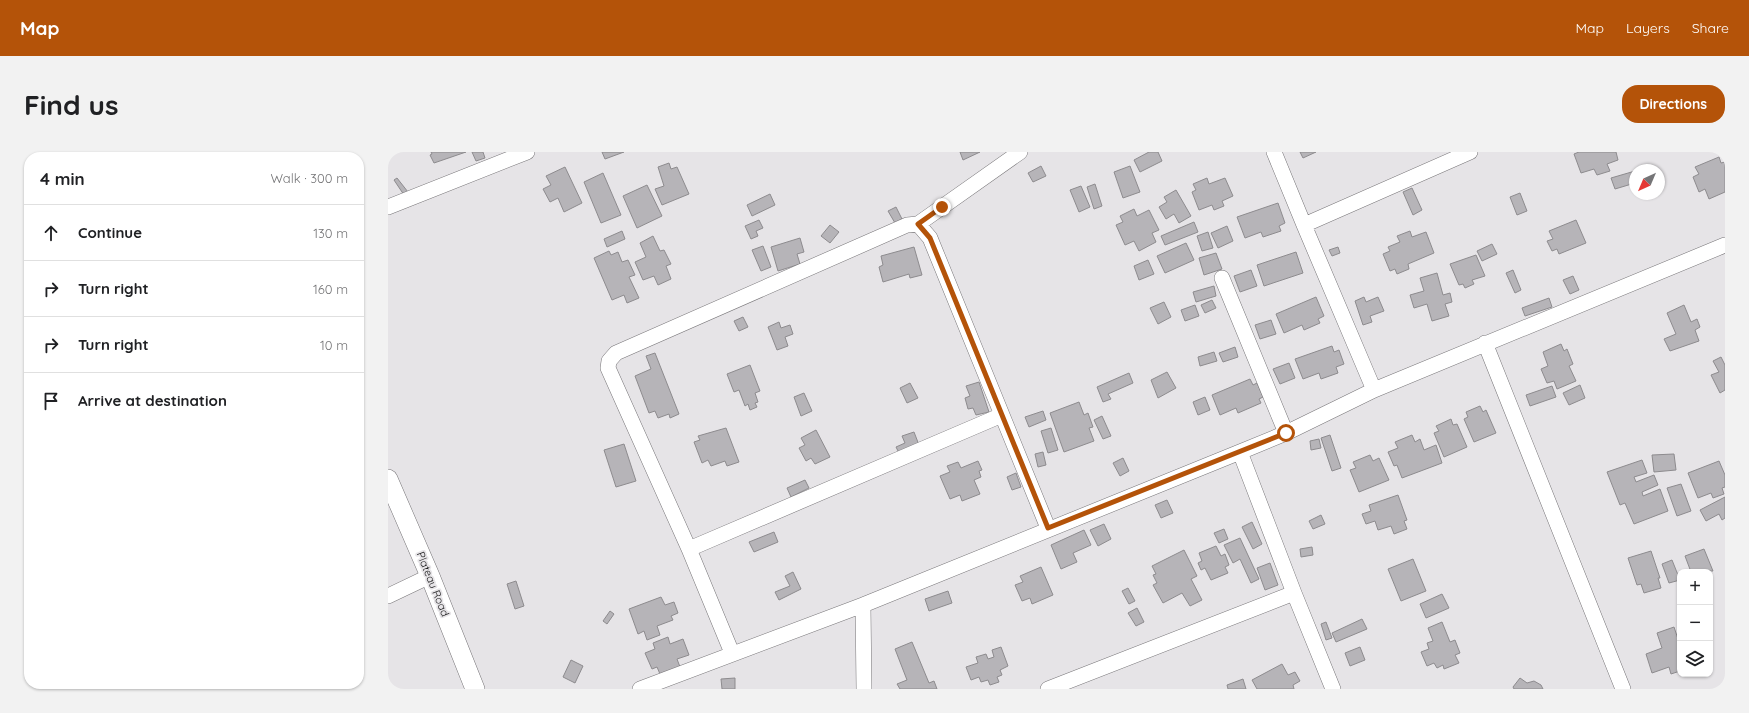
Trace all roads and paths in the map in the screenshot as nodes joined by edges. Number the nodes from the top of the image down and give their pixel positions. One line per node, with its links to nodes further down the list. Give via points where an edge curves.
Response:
1 (527, 152): 5 (street)
2 (1020, 152): 6 (street)
3 (1274, 152): 7 (street)
4 (1470, 152): 7 (street)
5 (388, 207)
6 (918, 224): 12 (street, via 930,238); 17 (street, via 907,225 616,353 609,361 608,368)
7 (1304, 225): 11 (street)
8 (1725, 245): 10 (street)
9 (1222, 278): 13 (street)
10 (1485, 344): 11 (street); 28 (street)
11 (1374, 390): 13 (street)
12 (1002, 415): 16 (street); 17 (street)
13 (1286, 433): 14 (street)
14 (1240, 452): 16 (street); 19 (street)
15 (388, 479): 18 (street, Plateau Road)
16 (1048, 528): 21 (street)
17 (689, 549): 22 (street)
18 (430, 576): 20 (street); 23 (street, Plateau Road)
19 (1294, 593): 26 (street); 27 (street)
20 (388, 596)
21 (863, 604): 22 (street); 25 (street)
22 (732, 653): 24 (street)
23 (475, 689)
24 (640, 689)
25 (864, 689)
26 (1048, 689)
27 (1333, 689)
28 (1623, 689)

